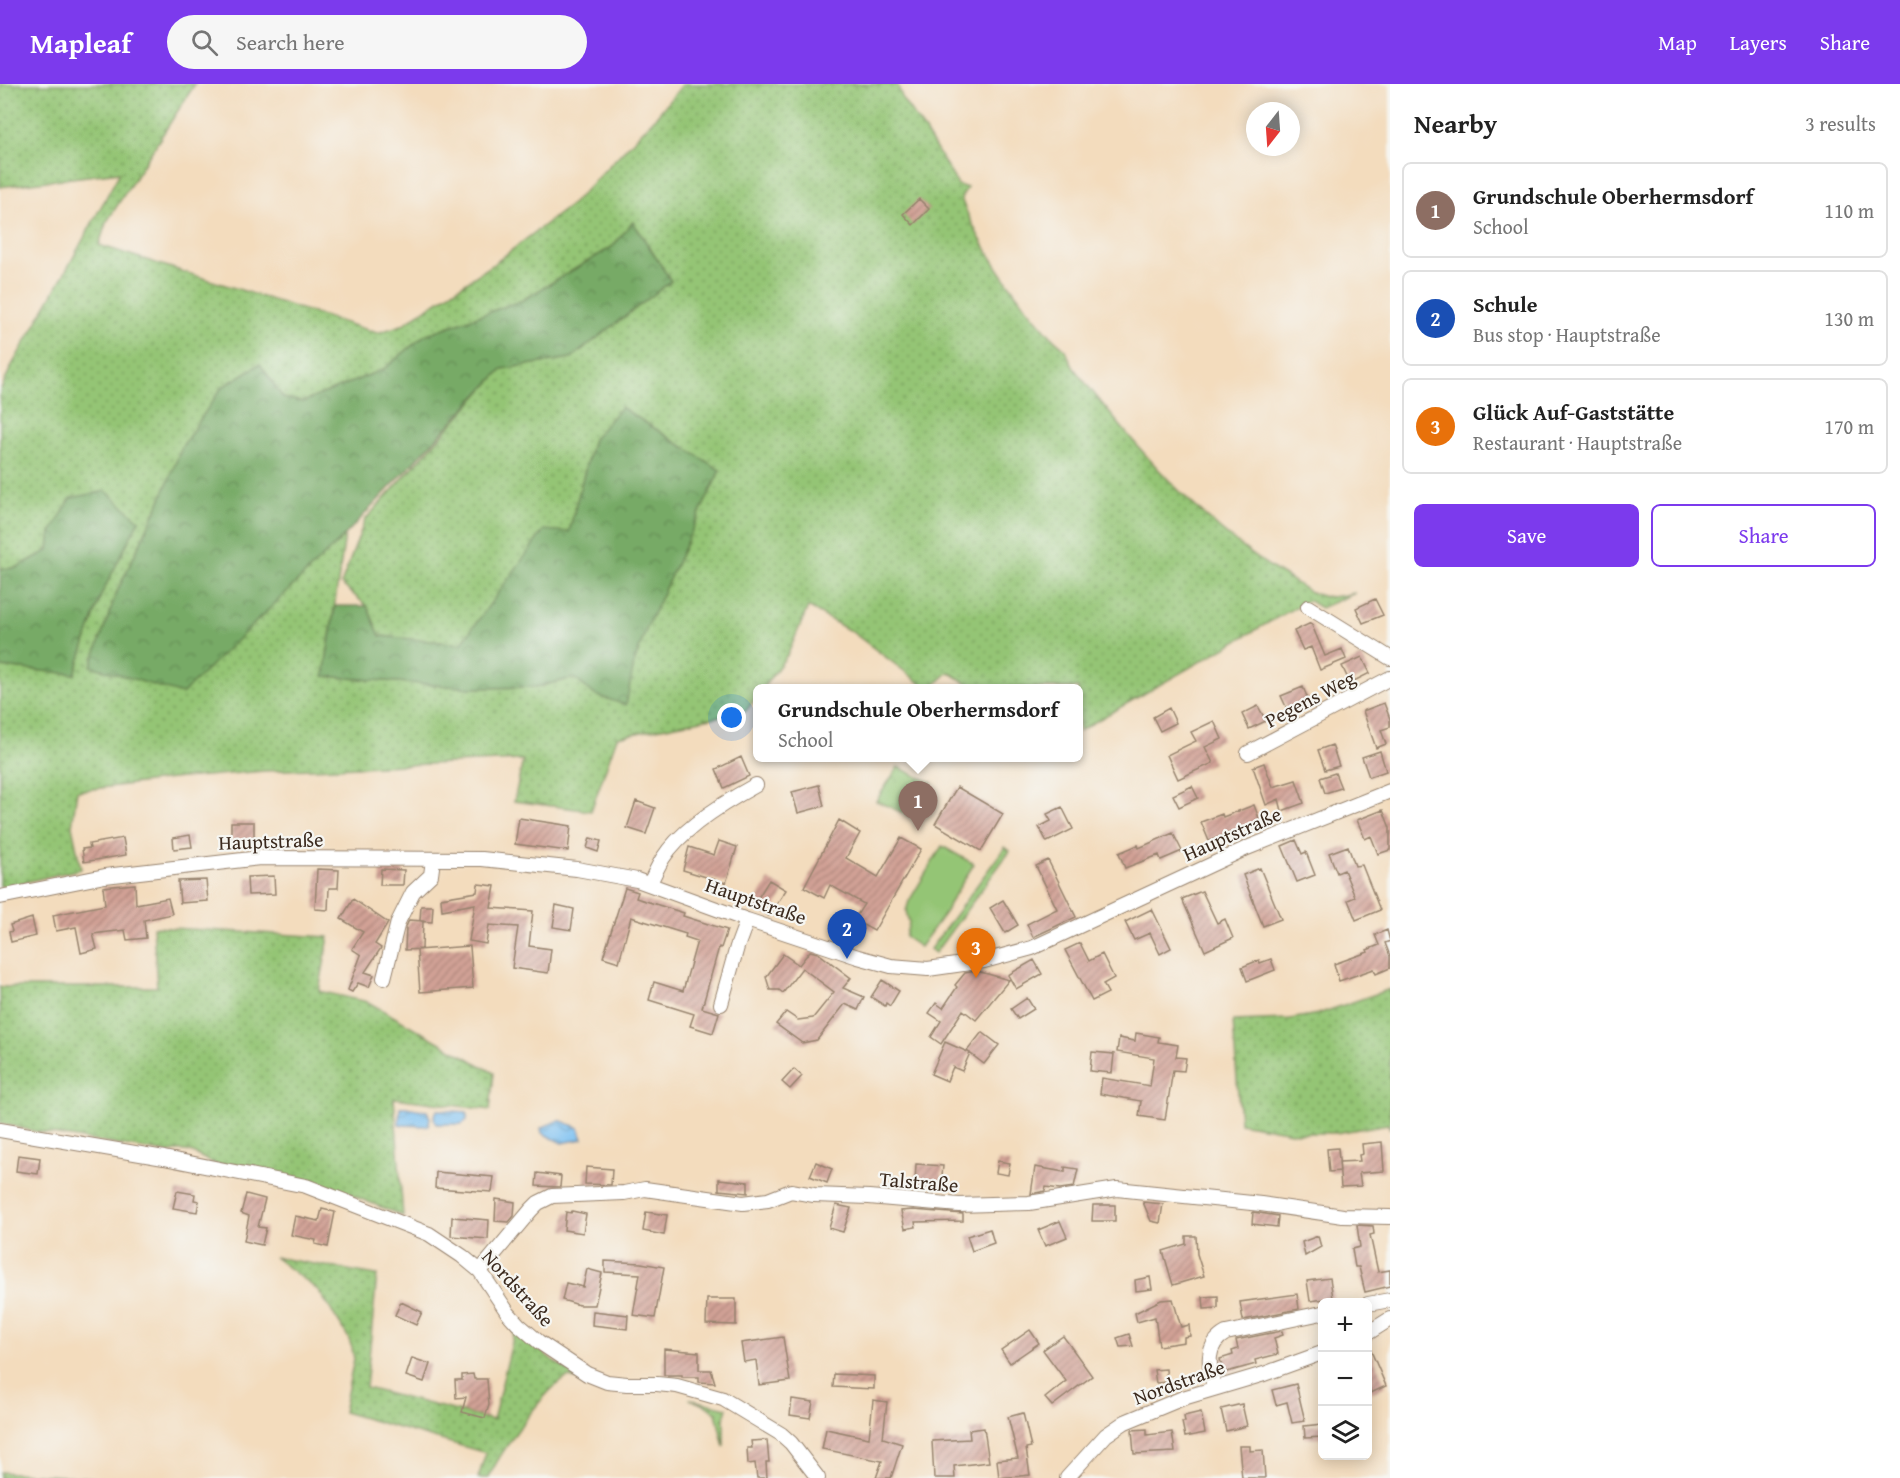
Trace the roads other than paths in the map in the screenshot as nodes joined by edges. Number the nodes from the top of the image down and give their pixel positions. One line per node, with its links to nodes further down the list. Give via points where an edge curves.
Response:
1 (1308, 607): 2 (street)
2 (1390, 658)
3 (1390, 678): 4 (street, Pegens Weg)
4 (1248, 753)
5 (756, 785): 8 (street, via 688,830 664,856)
6 (1390, 791): 10 (street, Hauptstraße, via 1237,853 1039,945 984,961 928,969 891,966)
7 (433, 860): 8 (street, Hauptstraße, via 536,864); 9 (street, Hauptstraße, via 260,858 75,881); 11 (street, via 431,875 413,892 398,922)
8 (650, 883): 10 (street, Hauptstraße)
9 (0, 897)
10 (747, 920): 12 (street)
11 (384, 978)
12 (721, 1004)
13 (0, 1130): 15 (street, Nordstraße, via 306,1186 429,1234)
14 (1390, 1217): 15 (street, Talstraße, via 1343,1216 1117,1189 1029,1203 982,1205 791,1191 768,1200 742,1203 645,1189 552,1196 531,1210)
15 (480, 1271): 23 (street, Nordstraße, via 518,1324 587,1374 607,1382 677,1386 723,1399 781,1434)
16 (1390, 1300): 17 (street)
17 (1372, 1303)
18 (1318, 1314): 22 (street, via 1226,1333 1216,1339 1210,1368)
19 (1390, 1319): 20 (street)
20 (1372, 1330)
21 (1318, 1355): 22 (street, Nordstraße)
22 (1214, 1388): 24 (street, Nordstraße, via 1116,1427)
23 (819, 1478)
24 (1067, 1478)

